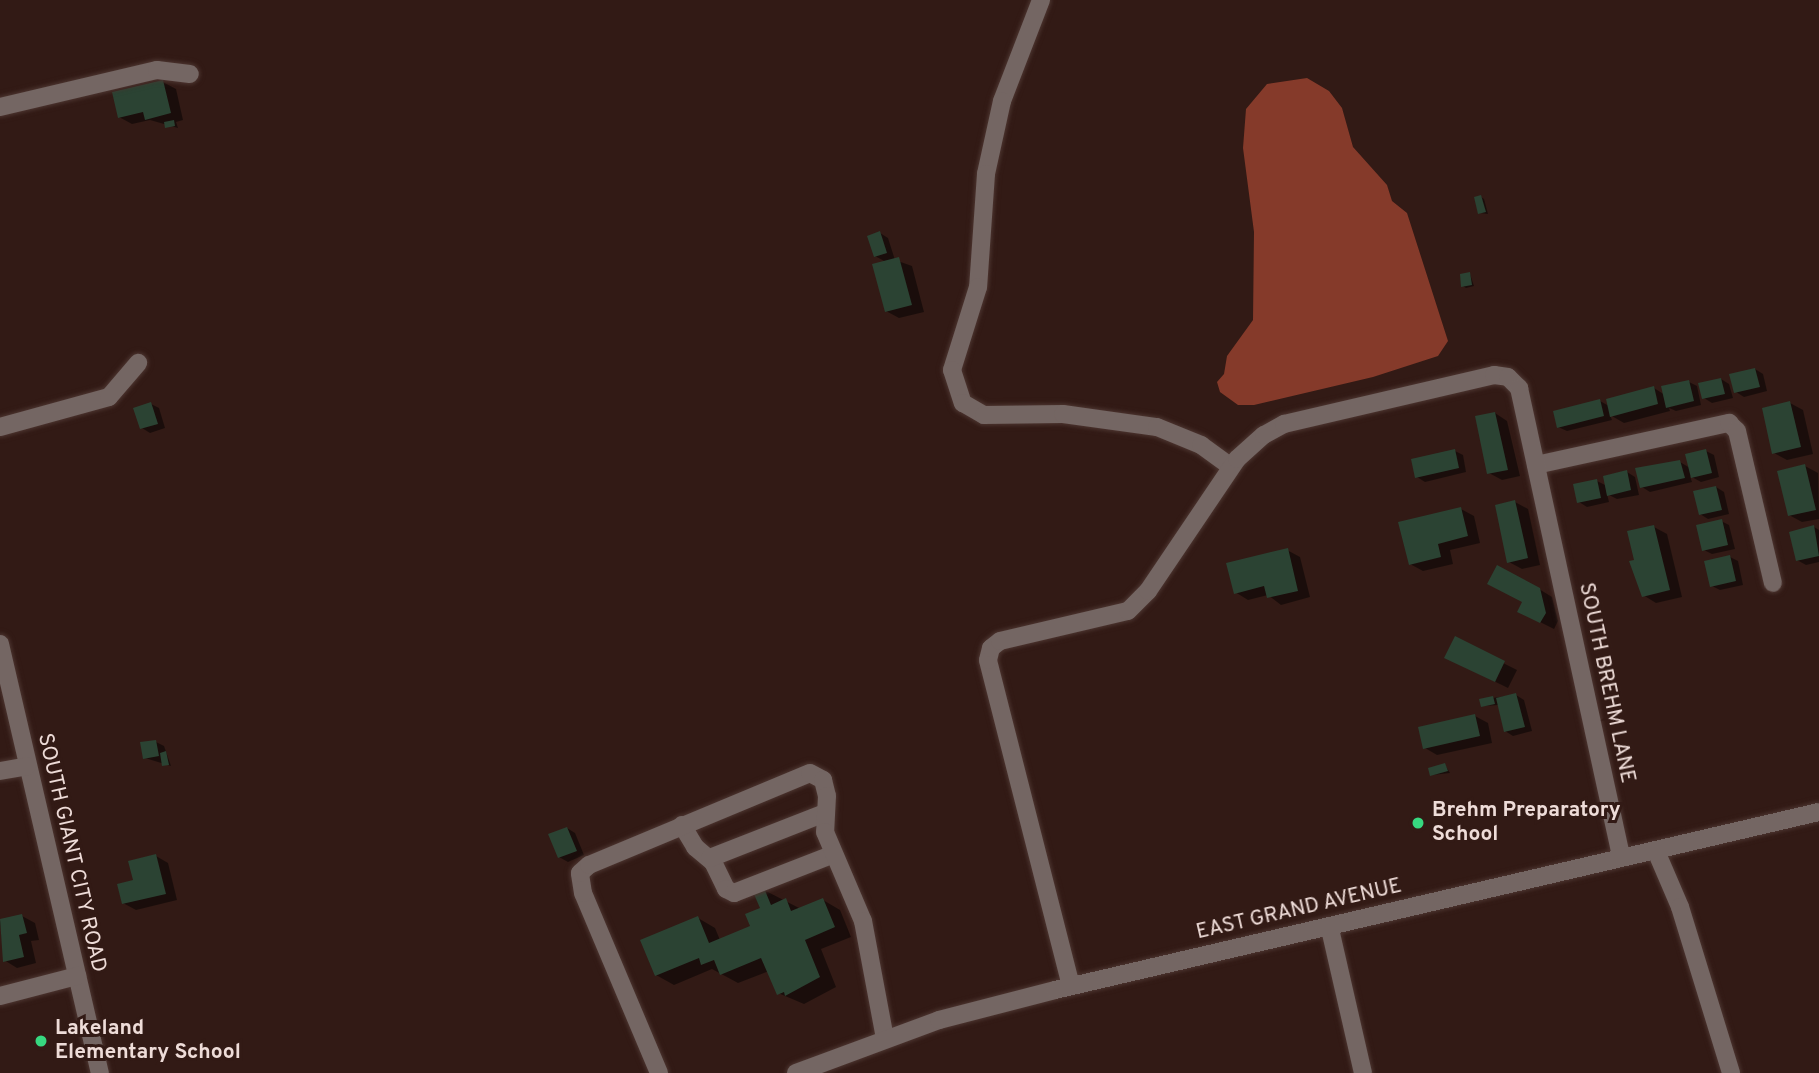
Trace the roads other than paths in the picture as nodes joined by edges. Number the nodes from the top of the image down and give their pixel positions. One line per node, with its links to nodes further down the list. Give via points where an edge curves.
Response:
1 (1041, 0): 7 (street, via 1002,101 986,174 978,287 958,339 953,370 963,404 984,415 1063,414 1157,427 1201,445)
2 (190, 75): 3 (street, via 157,70)
3 (0, 107)
4 (138, 363): 5 (street, via 109,397)
5 (0, 427)
6 (1536, 465): 7 (street, SOUTH BREHM LANE, via 1519,388 1508,377 1494,375 1284,425 1264,435); 8 (street, via 1729,423 1737,431); 17 (street, SOUTH BREHM LANE)
7 (1231, 467): 21 (street, via 1148,592 1128,611 1000,641 991,648 988,660)
8 (1773, 583)
9 (0, 644): 10 (street, SOUTH GIANT CITY ROAD)
10 (27, 765): 11 (street); 20 (street, SOUTH GIANT CITY ROAD)
11 (0, 771)
12 (1819, 812): 15 (street, EAST GRAND AVENUE)
13 (825, 813): 14 (street, via 827,796 821,776 814,772); 16 (street, via 825,832); 18 (street)
14 (682, 825): 18 (street, via 695,848); 25 (street, via 580,873 583,893)
15 (1656, 851): 17 (street, EAST GRAND AVENUE); 28 (street, via 1680,907)
16 (834, 854): 18 (street, via 734,893 722,883); 23 (street, via 863,921)
17 (1621, 857): 19 (street, EAST GRAND AVENUE)
18 (709, 858)
19 (1330, 929): 21 (street, EAST GRAND AVENUE); 27 (street)
20 (77, 976): 22 (street); 24 (street, SOUTH GIANT CITY ROAD)
21 (1071, 986): 23 (street, EAST GRAND AVENUE)
22 (0, 996)
23 (885, 1038): 26 (street, EAST GRAND AVENUE)
24 (100, 1073)
25 (659, 1073)
26 (796, 1073)
27 (1363, 1073)
28 (1731, 1073)

